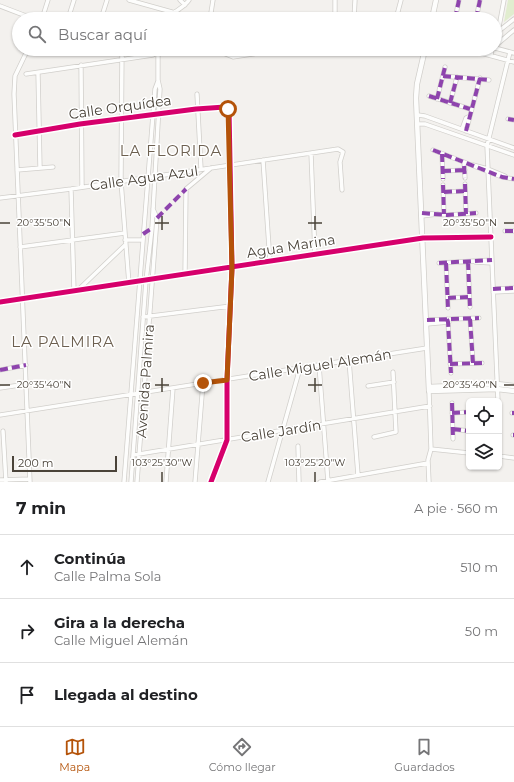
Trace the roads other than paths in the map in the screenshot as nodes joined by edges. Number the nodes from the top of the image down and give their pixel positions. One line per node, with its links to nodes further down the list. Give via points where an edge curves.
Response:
1 (48, 0): 20 (street)
2 (74, 0): 21 (street)
3 (107, 0): 22 (street)
4 (129, 0): 18 (street)
5 (180, 0): 16 (street)
6 (189, 0): 16 (street)
7 (213, 0): 24 (street)
8 (335, 0): 25 (street)
9 (355, 0): 26 (street)
10 (401, 0): 27 (street)
11 (436, 0): 28 (street)
12 (459, 0): 29 (street)
13 (475, 0): 14 (street)
14 (480, 0): 30 (street)
15 (504, 0): 31 (street)
16 (185, 5): 18 (street)
17 (0, 6): 19 (street)
18 (173, 11): 23 (street)
19 (16, 12)
20 (44, 12)
21 (70, 12)
22 (103, 12)
23 (176, 12)
24 (211, 12)
25 (335, 12)
26 (354, 12)
27 (398, 12)
28 (433, 12)
29 (456, 12)
30 (477, 12)
31 (501, 12)
32 (514, 19): 33 (street)
33 (502, 28)
34 (514, 30): 35 (street)
35 (502, 41)
36 (502, 50): 37 (street)
37 (512, 53): 45 (street)
38 (25, 56): 72 (street, via 15,76)
39 (122, 56): 44 (street)
40 (145, 56): 44 (street)
41 (158, 56): 54 (street)
42 (423, 56): 64 (street, via 417,84)
43 (494, 56): 45 (street)
44 (122, 59): 47 (street); 65 (street)
45 (508, 60): 46 (street); 73 (street)
46 (514, 62)
47 (80, 66): 49 (street); 68 (street)
48 (445, 67): 51 (street)
49 (38, 73): 50 (street); 70 (street)
50 (26, 74)
51 (443, 76): 52 (street); 58 (street)
52 (457, 77): 53 (street); 59 (street)
53 (480, 78): 55 (street); 61 (street)
54 (158, 80): 62 (street); 63 (street, Avenida Palmira)
55 (489, 80)
56 (196, 94): 60 (street)
57 (429, 96): 58 (street)
58 (438, 99): 59 (street)
59 (450, 103): 61 (street)
60 (196, 109): 62 (street, Calle Orquídea); 82 (street, Calle Orquídea, via 228,109); 86 (street)
61 (470, 109): 71 (street)
62 (159, 114): 63 (street, Calle Orquídea); 91 (street)
63 (153, 115): 65 (street, Calle Orquídea); 92 (street, Avenida Palmira)
64 (418, 115): 69 (street); 71 (street)
65 (120, 119): 68 (street, Calle Orquídea); 96 (street)
66 (508, 119): 67 (street)
67 (514, 120)
68 (80, 124): 70 (street, Calle Orquídea); 99 (street)
69 (418, 124): 74 (street, via 425,124); 108 (street)
70 (39, 130): 72 (street, Calle Orquídea); 84 (street)
71 (464, 130): 73 (street)
72 (15, 135): 87 (street)
73 (488, 139): 74 (street); 75 (street)
74 (488, 146): 79 (street); 89 (street)
75 (514, 148)
76 (433, 150): 78 (street)
77 (311, 153): 80 (street, Calle Agua Azul); 101 (street, Calle Agua Azul, via 342,150); 121 (street)
78 (442, 154): 81 (street); 90 (street)
79 (514, 155)
80 (263, 160): 82 (street, Calle Agua Azul); 122 (street)
81 (464, 162): 88 (street); 89 (street)
82 (230, 165): 85 (street, Calle Agua Azul); 127 (street)
83 (53, 167): 84 (street)
84 (40, 168): 87 (street)
85 (211, 168): 86 (street, Calle Agua Azul); 128 (street, via 186,190)
86 (201, 169): 91 (street, Calle Agua Azul)
87 (17, 170): 104 (street)
88 (465, 170): 90 (street); 93 (street)
89 (488, 170): 95 (street, via 502,177); 114 (street)
90 (443, 171): 94 (street)
91 (155, 176): 92 (street, Calle Agua Azul); 106 (street)
92 (148, 178): 96 (street, Calle Agua Azul); 118 (street, Avenida Palmira)
93 (465, 178)
94 (443, 179)
95 (514, 179)
96 (121, 181): 99 (street, Calle Agua Azul); 113 (street)
97 (465, 184): 102 (street)
98 (443, 185): 103 (street)
99 (82, 187): 100 (street, Calle Agua Azul)
100 (71, 189): 104 (street, Calle Agua Azul); 116 (street)
101 (342, 190)
102 (466, 191): 103 (street); 110 (street)
103 (444, 192): 109 (street)
104 (18, 196): 105 (street, Calle Agua Azul); 120 (street)
105 (0, 198)
106 (153, 208): 129 (street, Avenida Palmira, via 158,218); 130 (street, Avenida Palmira)
107 (476, 213): 110 (street)
108 (422, 214): 109 (street); 115 (street)
109 (444, 214): 110 (street)
110 (466, 214)
111 (505, 231): 112 (street)
112 (514, 231)
113 (125, 233): 116 (street); 117 (street)
114 (491, 237): 115 (street, Agua Marina); 124 (street)
115 (423, 238): 121 (street, Agua Marina); 149 (street)
116 (74, 240): 120 (street); 135 (street)
117 (125, 240): 118 (street); 119 (street)
118 (143, 240): 131 (street, Avenida Palmira)
119 (125, 245): 132 (street); 135 (street)
120 (20, 247): 138 (street)
121 (315, 255): 122 (street, Agua Marina)
122 (270, 262): 127 (street, Agua Marina)
123 (468, 262): 124 (street); 126 (street); 137 (street)
124 (492, 262): 134 (street)
125 (439, 263): 126 (street)
126 (446, 263): 139 (street)
127 (232, 268): 128 (street, Agua Marina); 141 (street)
128 (185, 275): 129 (street, Agua Marina)
129 (153, 280): 130 (street, Agua Marina); 144 (street, Avenida Palmira)
130 (146, 281): 131 (street, Agua Marina); 145 (street, Avenida Palmira)
131 (140, 282): 132 (street, Agua Marina); 174 (street, Avenida Palmira)
132 (129, 284): 135 (street, Agua Marina)
133 (514, 288): 134 (street)
134 (493, 290): 136 (street); 167 (street)
135 (76, 291): 138 (street, Agua Marina)
136 (514, 291)
137 (469, 297): 139 (street); 142 (street)
138 (23, 298): 140 (street, Agua Marina); 155 (street)
139 (448, 298): 143 (street)
140 (0, 302)
141 (231, 306): 144 (street); 161 (street)
142 (470, 307)
143 (448, 308)
144 (150, 316): 145 (street); 172 (street, Avenida Palmira)
145 (143, 317): 173 (street, Avenida Palmira)
146 (479, 318): 147 (street)
147 (470, 319): 148 (street); 152 (street)
148 (448, 321): 149 (street); 154 (street)
149 (427, 322): 150 (street)
150 (427, 348): 151 (street, Calle Miguel Alemán); 170 (street)
151 (349, 360): 156 (street, Calle Miguel Alemán); 183 (street)
152 (473, 363): 153 (street); 154 (street)
153 (482, 363)
154 (450, 364): 160 (street)
155 (26, 365): 158 (street); 164 (street)
156 (319, 365): 157 (street, Calle Miguel Alemán); 184 (street)
157 (300, 368): 161 (street, Calle Miguel Alemán); 186 (street)
158 (0, 370)
159 (393, 372): 162 (street)
160 (451, 373)
161 (227, 380): 163 (street, Calle Miguel Alemán); 191 (street)
162 (394, 382): 165 (street); 179 (street)
163 (203, 383): 169 (street, Calle Miguel Alemán); 192 (street)
164 (27, 384): 168 (street); 178 (street)
165 (368, 386)
166 (514, 386): 167 (street)
167 (497, 387): 170 (street); 171 (street); 175 (street)
168 (0, 388)
169 (173, 388): 172 (street, Calle Miguel Alemán); 194 (street)
170 (429, 389): 177 (street)
171 (514, 390)
172 (145, 393): 173 (street, Calle Miguel Alemán); 197 (street, Avenida Palmira)
173 (138, 394): 174 (street, Calle Miguel Alemán); 198 (street, Avenida Palmira)
174 (130, 395): 178 (street, Calle Miguel Alemán); 207 (street, Avenida Palmira)
175 (498, 398)
176 (452, 403): 181 (street)
177 (430, 406): 179 (street, Calle Jardín); 195 (street)
178 (28, 410): 182 (street, Calle Miguel Alemán); 204 (street)
179 (395, 412): 183 (street, Calle Jardín); 189 (street, via 396,433)
180 (466, 412): 181 (street)
181 (452, 413): 185 (street)
182 (0, 415)
183 (353, 419): 184 (street, Calle Jardín); 202 (street)
184 (324, 424): 186 (street, Calle Jardín); 206 (street)
185 (453, 429): 188 (street); 190 (street)
186 (283, 430): 191 (street, Calle Jardín); 213 (street)
187 (3, 431): 205 (street)
188 (466, 431)
189 (374, 437)
190 (453, 439)
191 (227, 440): 192 (street, Calle Jardín); 212 (street)
192 (198, 444): 194 (street, Calle Jardín); 211 (street)
193 (298, 446): 214 (street)
194 (170, 449): 197 (street, Calle Jardín); 210 (street)
195 (431, 449): 196 (street); 201 (street)
196 (466, 453)
197 (139, 454): 198 (street, Calle Jardín); 209 (street, Avenida Palmira)
198 (133, 455): 208 (street, Avenida Palmira)
199 (502, 456): 200 (street)
200 (514, 458)
201 (428, 463): 202 (street); 216 (street)
202 (358, 475): 206 (street)
203 (0, 480): 205 (street)
204 (30, 480): 205 (street)
205 (6, 481)
206 (328, 481): 215 (street)
207 (124, 482)
208 (131, 482)
209 (137, 482)
210 (166, 482)
211 (195, 482)
212 (211, 482)
213 (268, 482)
214 (299, 482)
215 (320, 482)
216 (429, 482)

